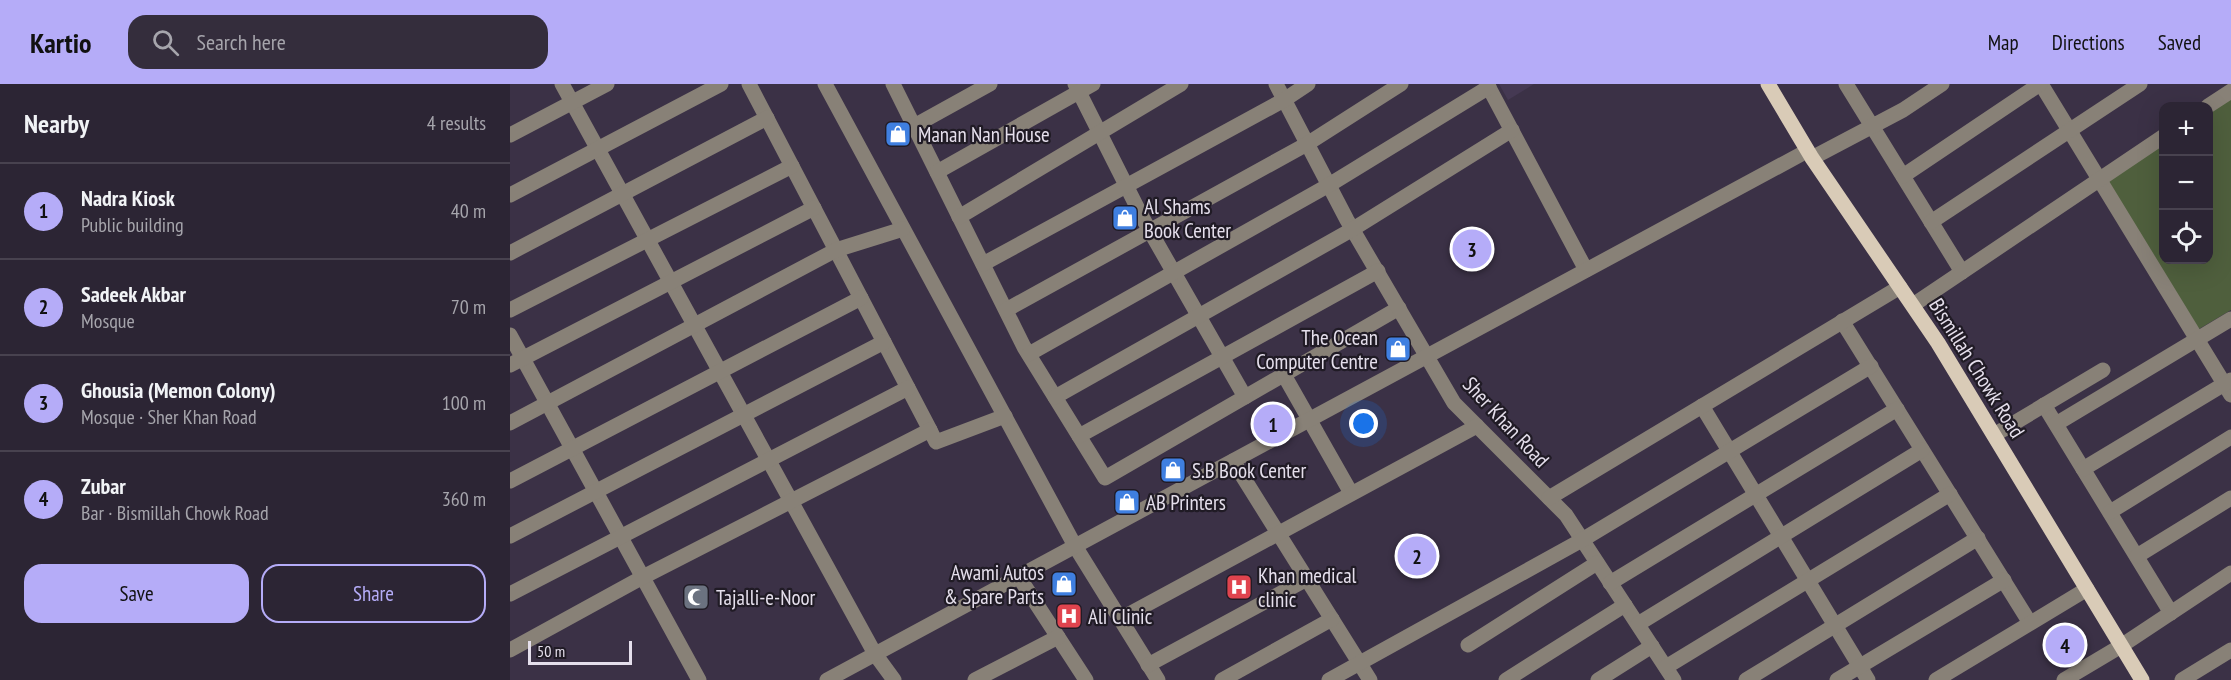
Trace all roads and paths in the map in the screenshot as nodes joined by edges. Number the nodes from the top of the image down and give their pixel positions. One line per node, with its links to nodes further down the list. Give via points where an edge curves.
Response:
1 (562, 84): 22 (street)
2 (607, 84): 22 (street)
3 (721, 84): 33 (street)
4 (749, 84): 24 (street)
5 (825, 84): 46 (street)
6 (893, 84): 25 (street)
7 (990, 84): 25 (street)
8 (1093, 84): 19 (street)
9 (1181, 84): 29 (street)
10 (1276, 84): 21 (street, Sher Khan Road)
11 (1308, 84): 21 (street)
12 (1401, 84): 32 (street)
13 (1768, 84): 34 (main road, Bismillah Chowk Road)
14 (1846, 84): 26 (street)
15 (1942, 84): 26 (street)
16 (2040, 84): 28 (street); 37 (street)
17 (2140, 84): 28 (street)
18 (1488, 86): 27 (street); 39 (street)
19 (1077, 88): 29 (street); 36 (street)
20 (2231, 91): 23 (street)
21 (1284, 100): 32 (street, Sher Khan Road); 40 (street)
22 (572, 102): 30 (street); 33 (street)
23 (2213, 103)
24 (767, 118): 35 (street); 41 (street)
25 (914, 126): 36 (street)
26 (1872, 127): 34 (street); 37 (street)
27 (1512, 130): 47 (street); 53 (street)
28 (2069, 131): 38 (street); 45 (street)
29 (1100, 133): 40 (street); 44 (street)
30 (510, 135)
31 (2159, 139): 38 (street)
32 (1307, 144): 39 (street, Sher Khan Road); 48 (street)
33 (598, 149): 41 (street); 42 (street)
34 (1809, 154): 53 (street); 58 (main road, Bismillah Chowk Road)
35 (792, 166): 43 (street); 49 (street)
36 (937, 172): 44 (street)
37 (1903, 176): 45 (street)
38 (2099, 179): 55 (street); 69 (street)
39 (1329, 185): 47 (street, Sher Khan Road); 56 (street)
40 (1126, 186): 48 (street); 52 (street)
41 (622, 194): 49 (street); 51 (street)
42 (510, 195)
43 (814, 208): 50 (street); 57 (street)
44 (959, 217): 52 (street)
45 (1931, 222): 55 (street)
46 (903, 229): 50 (street); 88 (street)
47 (1353, 229): 54 (street, Sher Khan Road); 64 (street)
48 (1150, 231): 56 (street); 63 (street)
49 (648, 239): 57 (street); 62 (street)
50 (836, 250): 59 (street); 67 (street)
51 (510, 253)
52 (983, 264): 63 (street)
53 (1586, 270): 72 (street)
54 (1378, 271): 61 (street, Sher Khan Road); 73 (street)
55 (1962, 272): 60 (street)
56 (1174, 273): 64 (street); 71 (street)
57 (671, 282): 67 (street); 74 (street)
58 (1900, 287): 60 (main road, Bismillah Chowk Road); 66 (street)
59 (861, 298): 70 (street); 77 (street)
60 (1913, 305): 94 (main road, Bismillah Chowk Road)
61 (1399, 308): 72 (street, Sher Khan Road); 78 (street)
62 (510, 310)
63 (1006, 310): 71 (street)
64 (1199, 316): 73 (street); 81 (street)
65 (2231, 319): 69 (street)
66 (1842, 321): 75 (street); 85 (street)
67 (694, 325): 77 (street); 83 (street)
68 (510, 334): 74 (street)
69 (2197, 339): 79 (street); 91 (street)
70 (884, 342): 80 (street); 87 (street)
71 (1029, 354): 81 (street)
72 (1427, 356): 89 (street); 92 (street, Sher Khan Road, via 1454,403)
73 (1222, 357): 82 (street); 95 (street)
74 (517, 362): 83 (street)
75 (1871, 366): 86 (street); 99 (street)
76 (2103, 370): 84 (street)
77 (720, 372): 87 (street); 97 (street)
78 (1284, 375): 82 (street); 89 (street)
79 (2229, 386): 102 (street)
80 (908, 388): 93 (street); 100 (street)
81 (1055, 397): 95 (street)
82 (1245, 397): 95 (street, via 1105,478)
83 (547, 403): 90 (street); 97 (street)
84 (2044, 405): 91 (street); 94 (street)
85 (1702, 406): 99 (street); 108 (street)
86 (1897, 409): 98 (street); 107 (street)
87 (744, 415): 100 (street); 104 (street)
88 (1005, 416): 93 (street, via 936,442); 118 (street)
89 (1309, 420): 101 (street); 105 (street)
90 (510, 423)
91 (2056, 424): 102 (street)
92 (1476, 426): 105 (street); 108 (street, Sher Khan Road)
93 (930, 430): 110 (street)
94 (1994, 435): 128 (main road, Bismillah Chowk Road)
95 (1079, 436)
96 (2231, 437): 111 (street)
97 (573, 449): 103 (street); 104 (street)
98 (1923, 450): 106 (street); 114 (street)
99 (1730, 451): 107 (street); 117 (street)
100 (769, 460): 110 (street); 115 (street)
101 (1233, 461): 112 (street); 118 (street)
102 (2083, 469): 111 (street)
103 (510, 481)
104 (596, 491): 113 (street); 115 (street)
105 (1351, 493): 112 (street)
106 (1950, 494): 116 (street); 125 (street)
107 (1756, 495): 114 (street); 127 (street)
108 (1549, 498): 117 (street, Sher Khan Road)
109 (2231, 498): 119 (street)
110 (791, 500): 122 (street); 143 (street)
111 (2110, 512): 119 (street)
112 (1278, 533): 124 (street); 132 (street)
113 (510, 536)
114 (1781, 536): 125 (street); 135 (street)
115 (621, 537): 122 (street); 129 (street)
116 (1978, 538): 126 (street); 136 (street)
117 (1582, 540): 120 (street, Sher Khan Road); 144 (street)
118 (1075, 546): 123 (street); 132 (street)
119 (2137, 556): 131 (street)
120 (1597, 563): 127 (street, Sher Khan Road); 138 (street)
121 (2231, 573): 131 (street)
122 (642, 577): 141 (street); 149 (street)
123 (1018, 577): 137 (street); 143 (street)
124 (1307, 579): 133 (street); 145 (street)
125 (1808, 580): 136 (street); 147 (street)
126 (2004, 580): 134 (street); 146 (street)
127 (1610, 583): 130 (street, Sher Khan Road)
128 (2086, 589): 134 (street); 140 (main road, Bismillah Chowk Road)
129 (510, 594)
130 (1625, 605): 135 (street, Sher Khan Road); 158 (street)
131 (2171, 613): 140 (street)
132 (1120, 619): 145 (street)
133 (1332, 619): 144 (street); 155 (street)
134 (2030, 623): 163 (street)
135 (1638, 624): 139 (street, Sher Khan Road)
136 (1835, 626): 146 (street); 160 (street)
137 (1058, 637): 152 (street); 153 (street)
138 (1468, 645)
139 (1652, 646): 147 (street, Sher Khan Road); 159 (street)
140 (2121, 646): 164 (street); 165 (main road, Bismillah Chowk Road)
141 (510, 650)
142 (2231, 650): 148 (street)
143 (875, 654): 150 (street); 151 (street)
144 (1360, 663): 156 (street); 157 (street)
145 (1148, 665): 154 (street)
146 (1860, 666): 161 (street); 162 (street)
147 (1670, 674)
148 (2205, 674): 166 (street)
149 (699, 680)
150 (827, 680)
151 (894, 680)
152 (975, 680)
153 (1086, 680)
154 (1158, 680)
155 (1222, 680)
156 (1329, 680)
157 (1370, 680)
158 (1506, 680)
159 (1598, 680)
160 (1746, 680)
161 (1837, 680)
162 (1868, 680)
163 (1936, 680)
164 (2064, 680)
165 (2142, 680)
166 (2182, 680)

